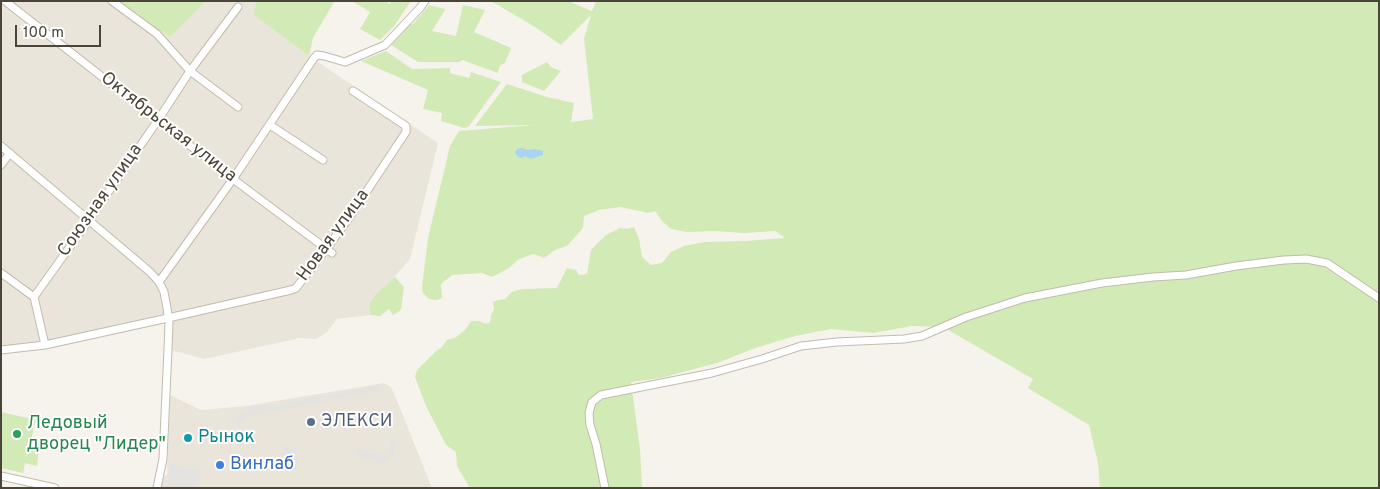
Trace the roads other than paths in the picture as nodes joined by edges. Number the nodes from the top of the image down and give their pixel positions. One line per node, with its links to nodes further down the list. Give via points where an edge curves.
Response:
1 (5, 1): 8 (street, Октябрьская улица)
2 (112, 1): 5 (street, via 157,34)
3 (425, 1): 9 (street, via 386,45 345,62 314,58)
4 (238, 7): 5 (street, Союзная улица)
5 (190, 71): 7 (street); 8 (street, Союзная улица)
6 (353, 91): 16 (street, Новая улица, via 406,126 406,132)
7 (238, 107)
8 (158, 120): 14 (street, Октябрьская улица); 15 (street, Союзная улица)
9 (270, 125): 12 (street); 14 (street)
10 (1, 146): 11 (street)
11 (10, 153): 13 (street); 15 (street)
12 (323, 160)
13 (1, 165)
14 (233, 179): 16 (street, Октябрьская улица); 18 (street)
15 (89, 220): 18 (street); 19 (street, Союзная улица)
16 (330, 251): 21 (street, Новая улица, via 291,290)
17 (1, 273): 19 (street)
18 (160, 282): 21 (street)
19 (34, 297): 22 (street)
20 (1379, 298): 27 (street, via 1327,263 1306,259 1284,260 1186,275 1102,283 1026,298 904,340 800,346 712,373 601,395 592,402 589,413)
21 (168, 318): 22 (street, Новая улица); 26 (street, via 163,459)
22 (46, 345): 23 (street, Новая улица)
23 (1, 350)
24 (1, 476): 25 (street)
25 (55, 488)
26 (157, 488)
27 (605, 488)

